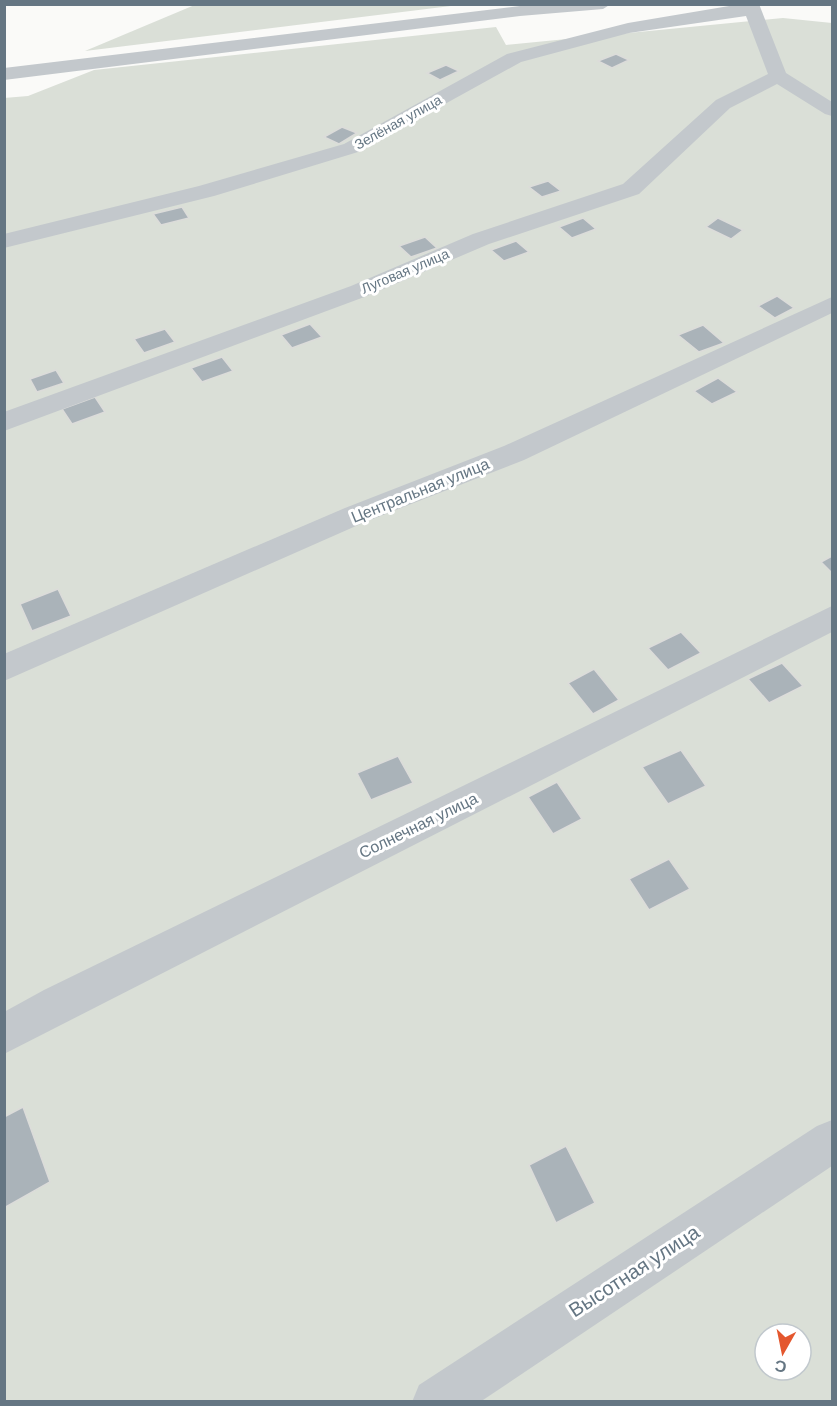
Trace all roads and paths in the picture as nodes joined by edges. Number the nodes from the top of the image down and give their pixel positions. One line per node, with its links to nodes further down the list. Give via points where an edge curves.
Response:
1 (603, 4): 3 (street)
2 (752, 7): 4 (street); 6 (street, Зелёная улица, via 628,28 514,58 351,148 206,191)
3 (4, 74)
4 (778, 76): 5 (street); 8 (street, Луговая улица, via 723,104 631,189 481,239 359,291)
5 (832, 110)
6 (4, 241)
7 (832, 304): 10 (street, Центральная улица, via 514,453 355,515)
8 (4, 422)
9 (832, 618): 11 (street, Солнечная улица)
10 (4, 668)
11 (4, 1034)
12 (832, 1141): 13 (street, Высотная улица)
13 (436, 1401)

